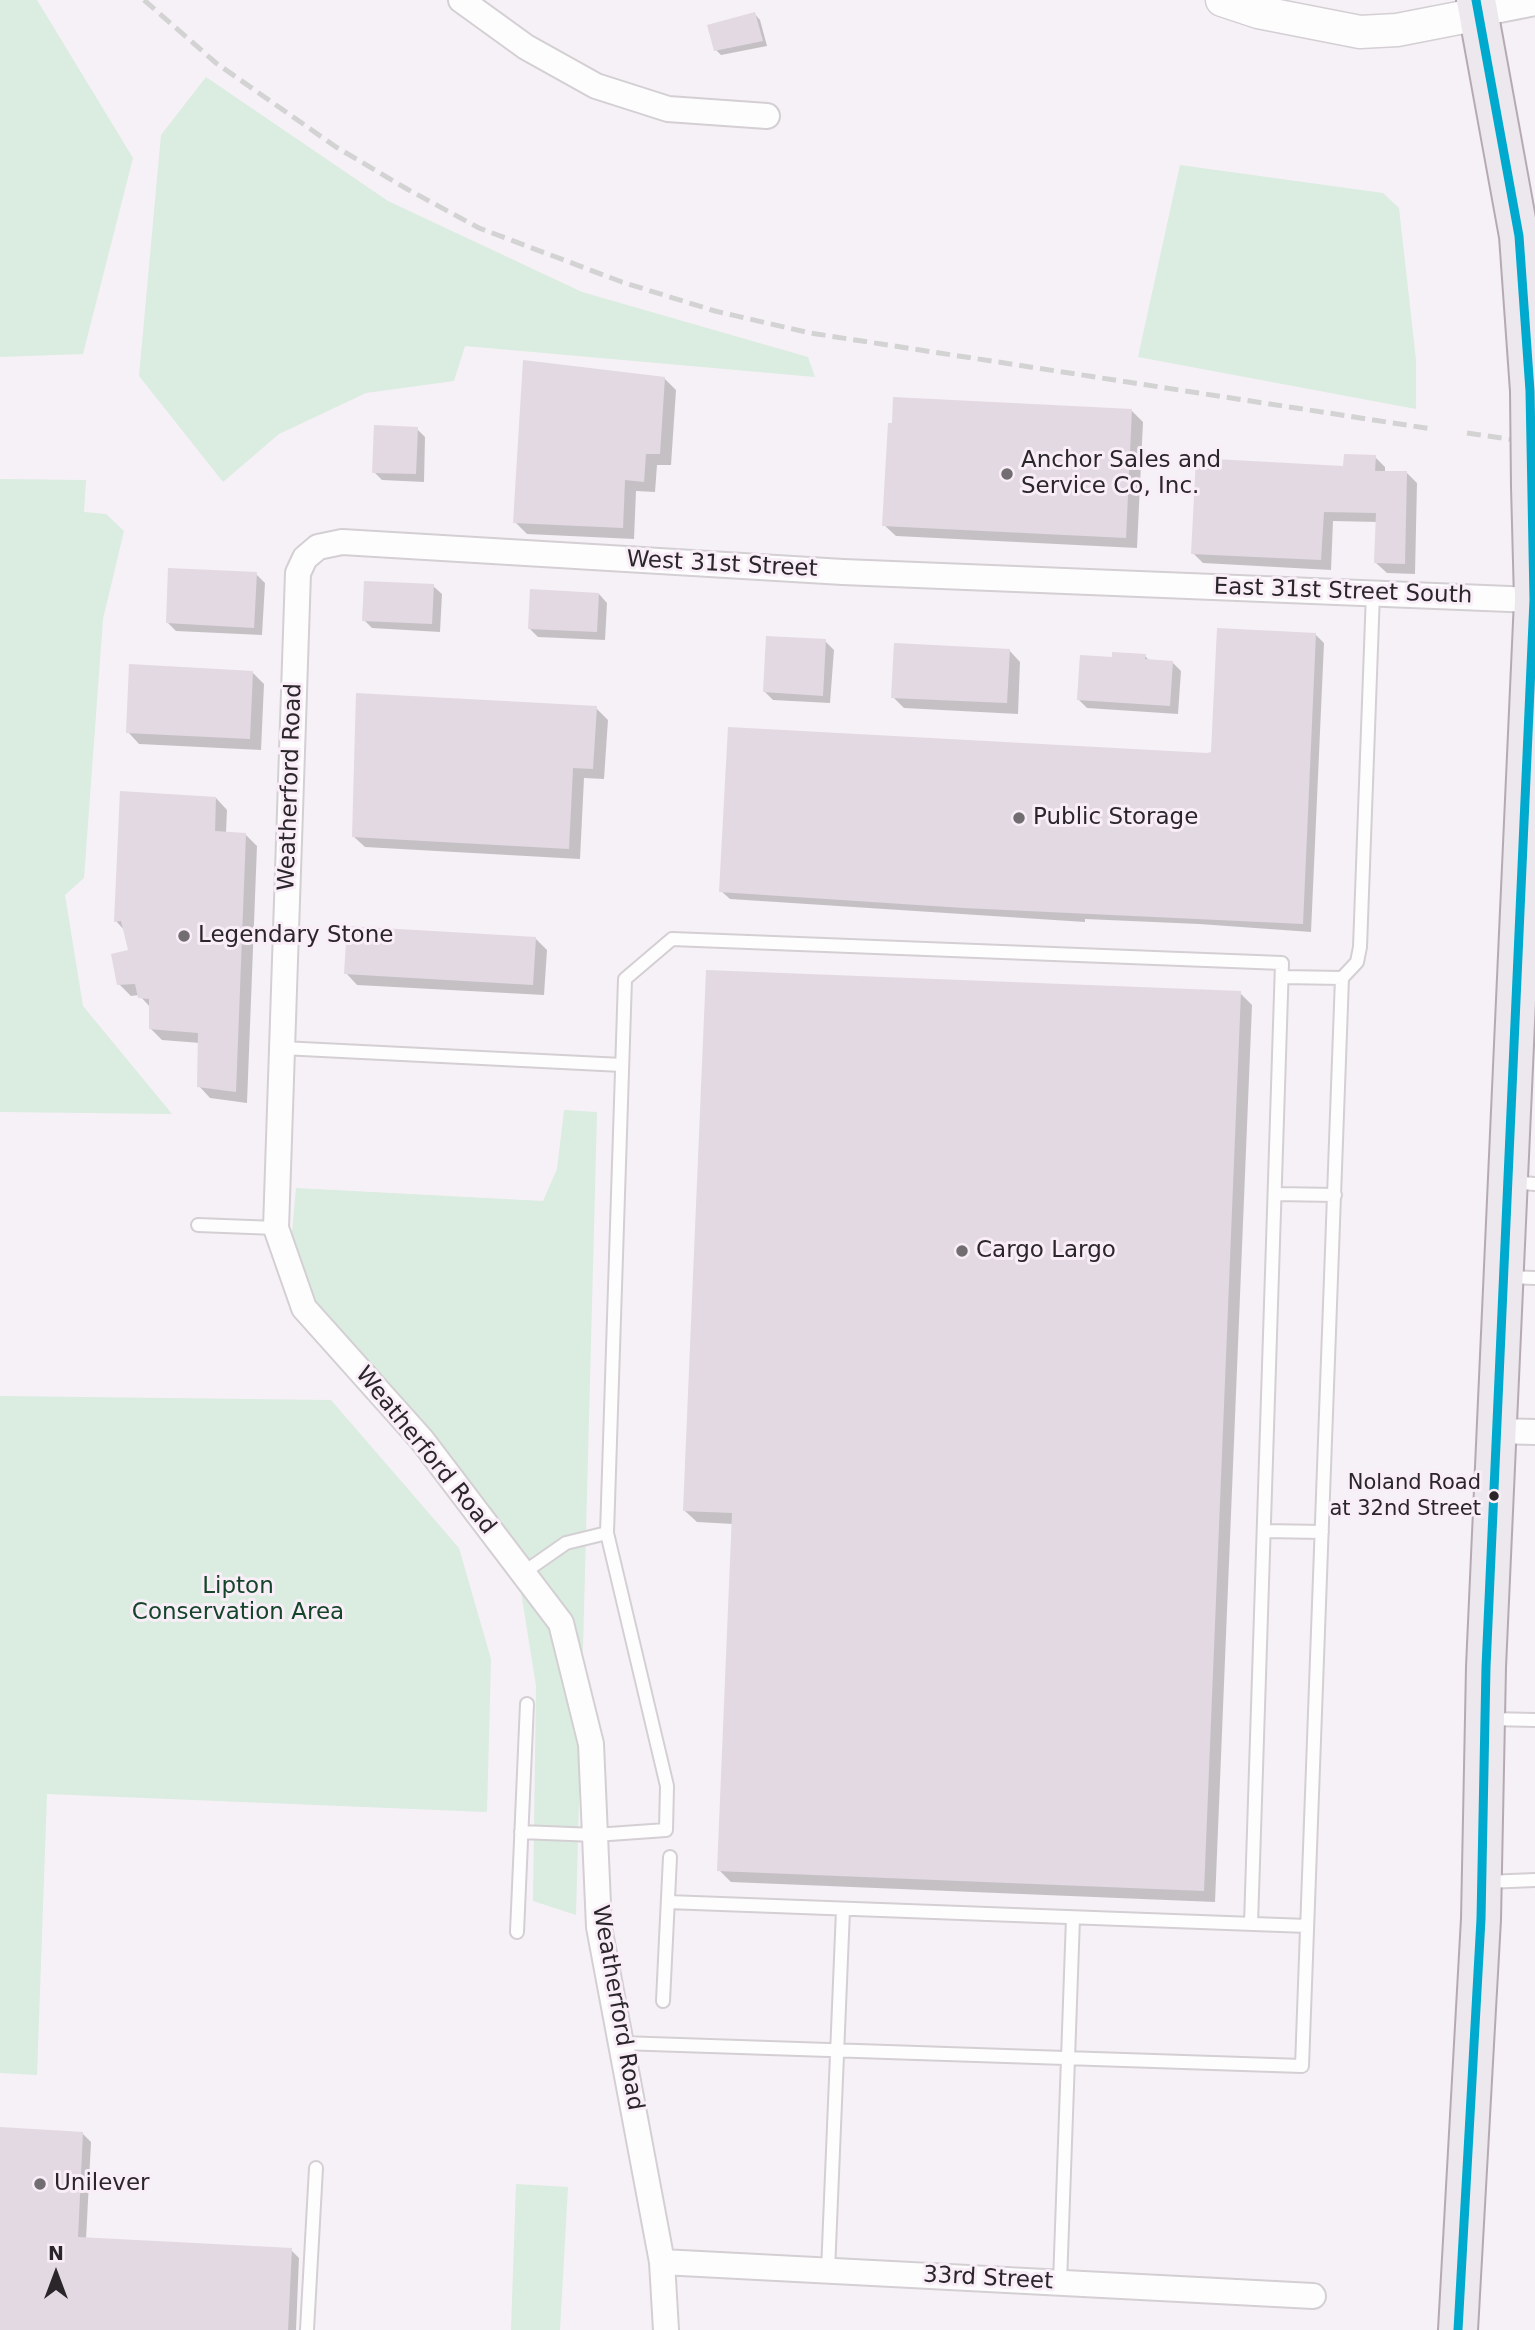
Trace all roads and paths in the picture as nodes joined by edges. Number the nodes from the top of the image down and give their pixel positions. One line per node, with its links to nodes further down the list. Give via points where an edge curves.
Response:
1 (461, 0): 5 (street, via 526,47 596,86 668,109)
2 (1222, 0): 4 (street, via 1258,12 1360,32 1397,30)
3 (1535, 3): 4 (street)
4 (1477, 7): 7 (main road, bridge, via 1519,236 1530,391)
5 (767, 116)
6 (302, 566): 8 (street, West 31st Street, via 318,547 342,542 829,571); 15 (street, Weatherford Road, via 298,573)
7 (1534, 583): 9 (street, East 31st Street South); 10 (main road)
8 (1153, 584): 9 (street, East 31st Street South)
9 (1373, 593): 14 (lane, via 1360,947 1357,962)
10 (1531, 740): 11 (main road)
11 (1529, 862): 12 (main road)
12 (1528, 908): 17 (main road, via 1518,1077)
13 (1282, 977): 14 (lane); 16 (lane, via 1282,963 671,939 625,979); 18 (lane)
14 (1342, 978): 19 (lane)
15 (282, 1048): 16 (lane); 21 (street, Weatherford Road)
16 (622, 1065): 27 (lane)
17 (1521, 1183): 22 (main road)
18 (1277, 1194): 19 (lane); 25 (lane)
19 (1335, 1195): 26 (lane)
20 (198, 1224): 21 (lane)
21 (276, 1228): 28 (street, Weatherford Road, via 304,1308 422,1440)
22 (1519, 1277): 23 (main road)
23 (1496, 1431): 24 (street); 30 (main road)
24 (1535, 1432)
25 (1265, 1531): 26 (lane); 40 (lane)
26 (1322, 1532): 41 (lane)
27 (607, 1533): 28 (lane, via 566,1543); 33 (lane, via 667,1786 666,1830)
28 (523, 1573): 33 (street, Weatherford Road, via 561,1623 591,1744)
29 (527, 1704): 32 (lane)
30 (1485, 1719): 31 (lane); 36 (main road)
31 (1535, 1720)
32 (521, 1832): 33 (lane); 42 (lane)
33 (595, 1835): 44 (street, Weatherford Road, via 599,1927)
34 (670, 1857): 37 (lane)
35 (1535, 1880): 36 (lane)
36 (1482, 1882): 54 (main road)
37 (668, 1902): 38 (lane); 43 (lane)
38 (843, 1910): 39 (lane); 45 (lane)
39 (1073, 1918): 40 (lane); 46 (lane)
40 (1251, 1924): 41 (lane)
41 (1307, 1926): 46 (lane, via 1302,2066)
42 (517, 1932)
43 (663, 2001)
44 (621, 2043): 45 (lane); 48 (street, Weatherford Road)
45 (838, 2051): 46 (lane); 49 (lane)
46 (1067, 2059): 50 (lane)
47 (316, 2168): 52 (lane)
48 (663, 2262): 49 (street, 33rd Street); 53 (street, Weatherford Road)
49 (828, 2271): 50 (street, 33rd Street)
50 (1060, 2283): 51 (street, 33rd Street)
51 (1313, 2296)
52 (307, 2330)
53 (666, 2330)
54 (1458, 2330)

